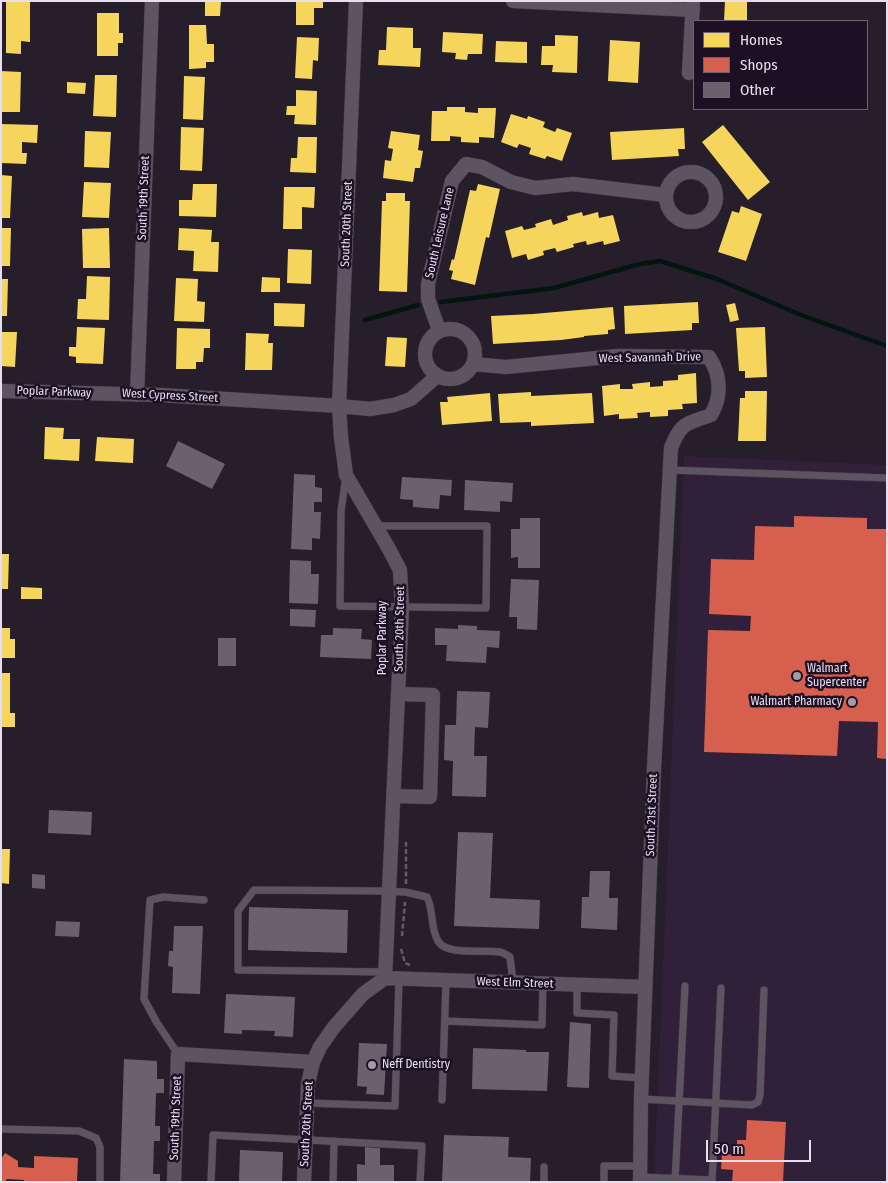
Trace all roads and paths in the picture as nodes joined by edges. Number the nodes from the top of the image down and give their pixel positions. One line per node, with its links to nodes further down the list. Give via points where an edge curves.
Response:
1 (152, 1): 11 (street, South 19th Street)
2 (356, 1): 12 (street, South 20th Street)
3 (513, 1): 4 (street)
4 (693, 6): 5 (street)
5 (689, 73)
6 (665, 195): 7 (street, South Leisure Lane, via 573,184 535,188 466,164 452,181 428,284 428,299)
7 (439, 330): 8 (street, via 456,329 470,339 474,347); 9 (street, via 427,341 424,357 426,365)
8 (473, 364): 9 (street, via 462,376 454,379); 13 (street, West Savannah Drive, via 506,367 618,356 709,356 717,368 718,402 711,415 690,422 678,431)
9 (437, 376): 12 (street, via 411,399 394,405 370,409)
10 (1, 391): 11 (street, West Cypress Street)
11 (137, 395): 12 (street, West Cypress Street)
12 (339, 406): 15 (street, South 20th Street)
13 (671, 448): 14 (street, South 21st Street)
14 (670, 470): 16 (lane); 32 (street, South 21st Street)
15 (346, 475): 17 (street, South 20th Street); 18 (lane, via 340,511 340,606)
16 (887, 478)
17 (375, 526): 18 (street, South 20th Street, via 400,570); 18 (lane, via 488,526 486,608)
18 (402, 608): 19 (street, South 20th Street)
19 (399, 694): 20 (street, South 20th Street); 20 (street, via 434,695 430,797)
20 (394, 796): 22 (street, South 20th Street)
21 (407, 835): 23 (path)
22 (390, 892): 23 (lane); 26 (street, South 20th Street); 26 (lane, via 254,890 238,911 238,970)
23 (405, 892): 25 (path, via 401,950 406,963); 28 (lane, via 426,897 438,943 447,950 502,952 510,957)
24 (204, 900): 36 (lane, via 164,896 150,900 144,999)
25 (415, 968)
26 (390, 977): 27 (street, West Elm Street); 37 (street, South 20th Street, via 362,994); 42 (lane, via 395,1106)
27 (446, 981): 28 (street, West Elm Street); 35 (lane)
28 (513, 982): 29 (street, West Elm Street)
29 (543, 984): 30 (street, West Elm Street); 35 (lane, via 542,1024)
30 (577, 984): 32 (street, West Elm Street); 38 (lane, via 577,1013 614,1015 612,1076)
31 (685, 986): 41 (lane)
32 (645, 987): 38 (street, South 21st Street)
33 (721, 988): 43 (lane)
34 (764, 990): 43 (lane, via 758,1102 752,1105)
35 (445, 1020): 40 (lane)
36 (178, 1054): 37 (street); 52 (street, South 19th Street)
37 (312, 1062): 42 (street, South 20th Street)
38 (642, 1078): 39 (street, South 21st Street)
39 (641, 1099): 41 (lane); 48 (street, South 21st Street)
40 (442, 1100)
41 (679, 1101): 43 (lane); 49 (lane)
42 (307, 1103): 45 (street, South 20th Street)
43 (715, 1103): 50 (lane)
44 (1, 1129): 51 (lane, via 79,1131 96,1138 100,1147)
45 (306, 1140): 46 (lane); 53 (lane, via 213,1135); 54 (street, South 20th Street)
46 (334, 1141): 55 (lane); 56 (lane, via 422,1146)
47 (544, 1167): 57 (lane)
48 (640, 1175): 49 (lane); 58 (lane, via 604,1166)
49 (675, 1180): 50 (lane)
50 (712, 1181)
51 (100, 1182)
52 (174, 1182)
53 (211, 1182)
54 (304, 1182)
55 (332, 1182)
56 (420, 1182)
57 (544, 1182)
58 (604, 1182)

